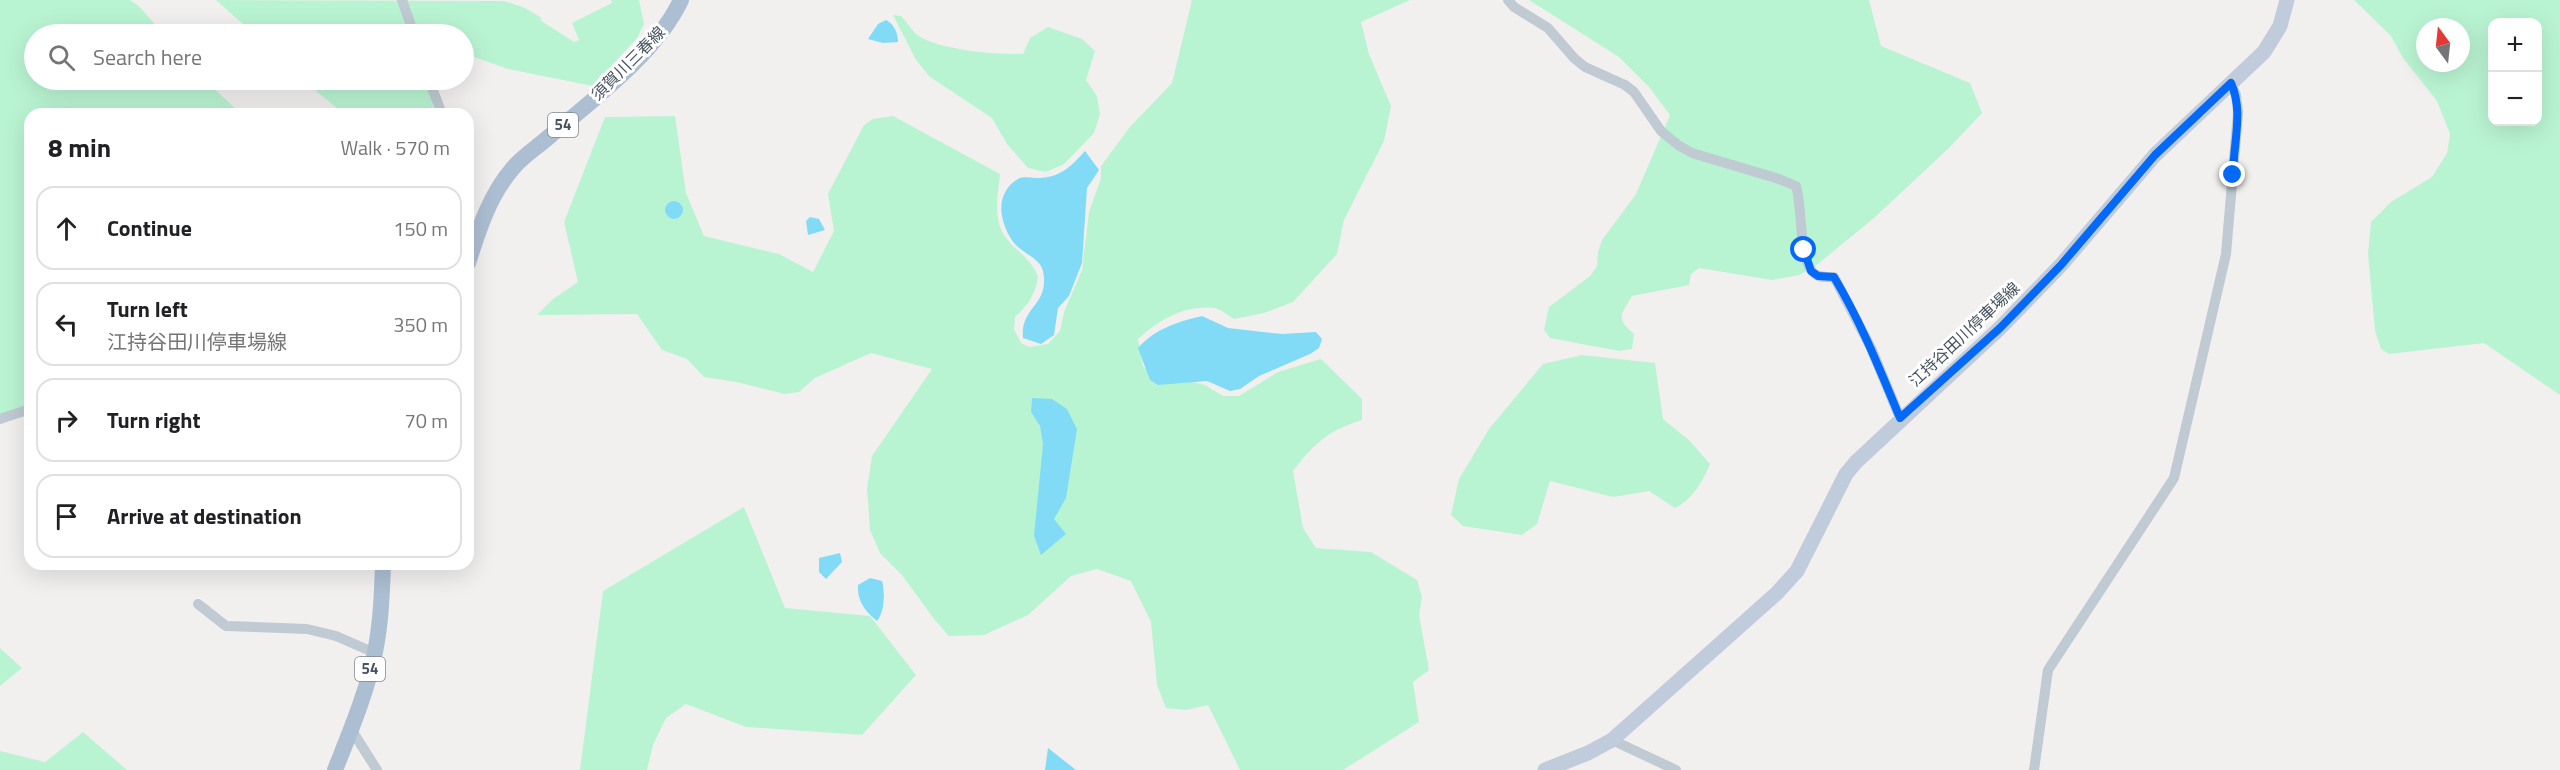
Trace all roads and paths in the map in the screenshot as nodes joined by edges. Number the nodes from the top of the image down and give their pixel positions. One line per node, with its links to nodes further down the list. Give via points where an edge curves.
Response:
1 (402, 0): 5 (street)
2 (681, 0): 9 (main road, 須賀川三春線 / 54, via 662,31 639,56 513,167)
3 (1508, 0): 11 (street, via 1548,27 1585,67 1634,92 1661,131 1678,145 1796,186 1804,250 1811,271 1818,276 1834,277 1871,348)
4 (2287, 0): 6 (main road, 江持谷田川停車場線, via 2280,26 2264,52)
5 (410, 24)
6 (2231, 83): 11 (main road, 江持谷田川停車場線, via 2155,155 2061,265 2000,328); 22 (street, via 2238,112 2226,254 2174,478 2048,670)
7 (433, 90): 8 (street)
8 (440, 108)
9 (474, 232)
10 (24, 411): 12 (street)
11 (1900, 418): 17 (main road, 江持谷田川停車場線, via 1846,474 1797,571)
12 (0, 419)
13 (382, 570): 15 (main road, 54)
14 (198, 604): 15 (street, via 226,626 307,629 336,636)
15 (375, 653): 16 (main road, 54)
16 (351, 729): 18 (main road, 54); 19 (street)
17 (1612, 740): 20 (main road, 江持谷田川停車場線); 21 (street)
18 (335, 770)
19 (377, 770)
20 (1545, 770)
21 (1676, 770)
22 (2034, 770)

